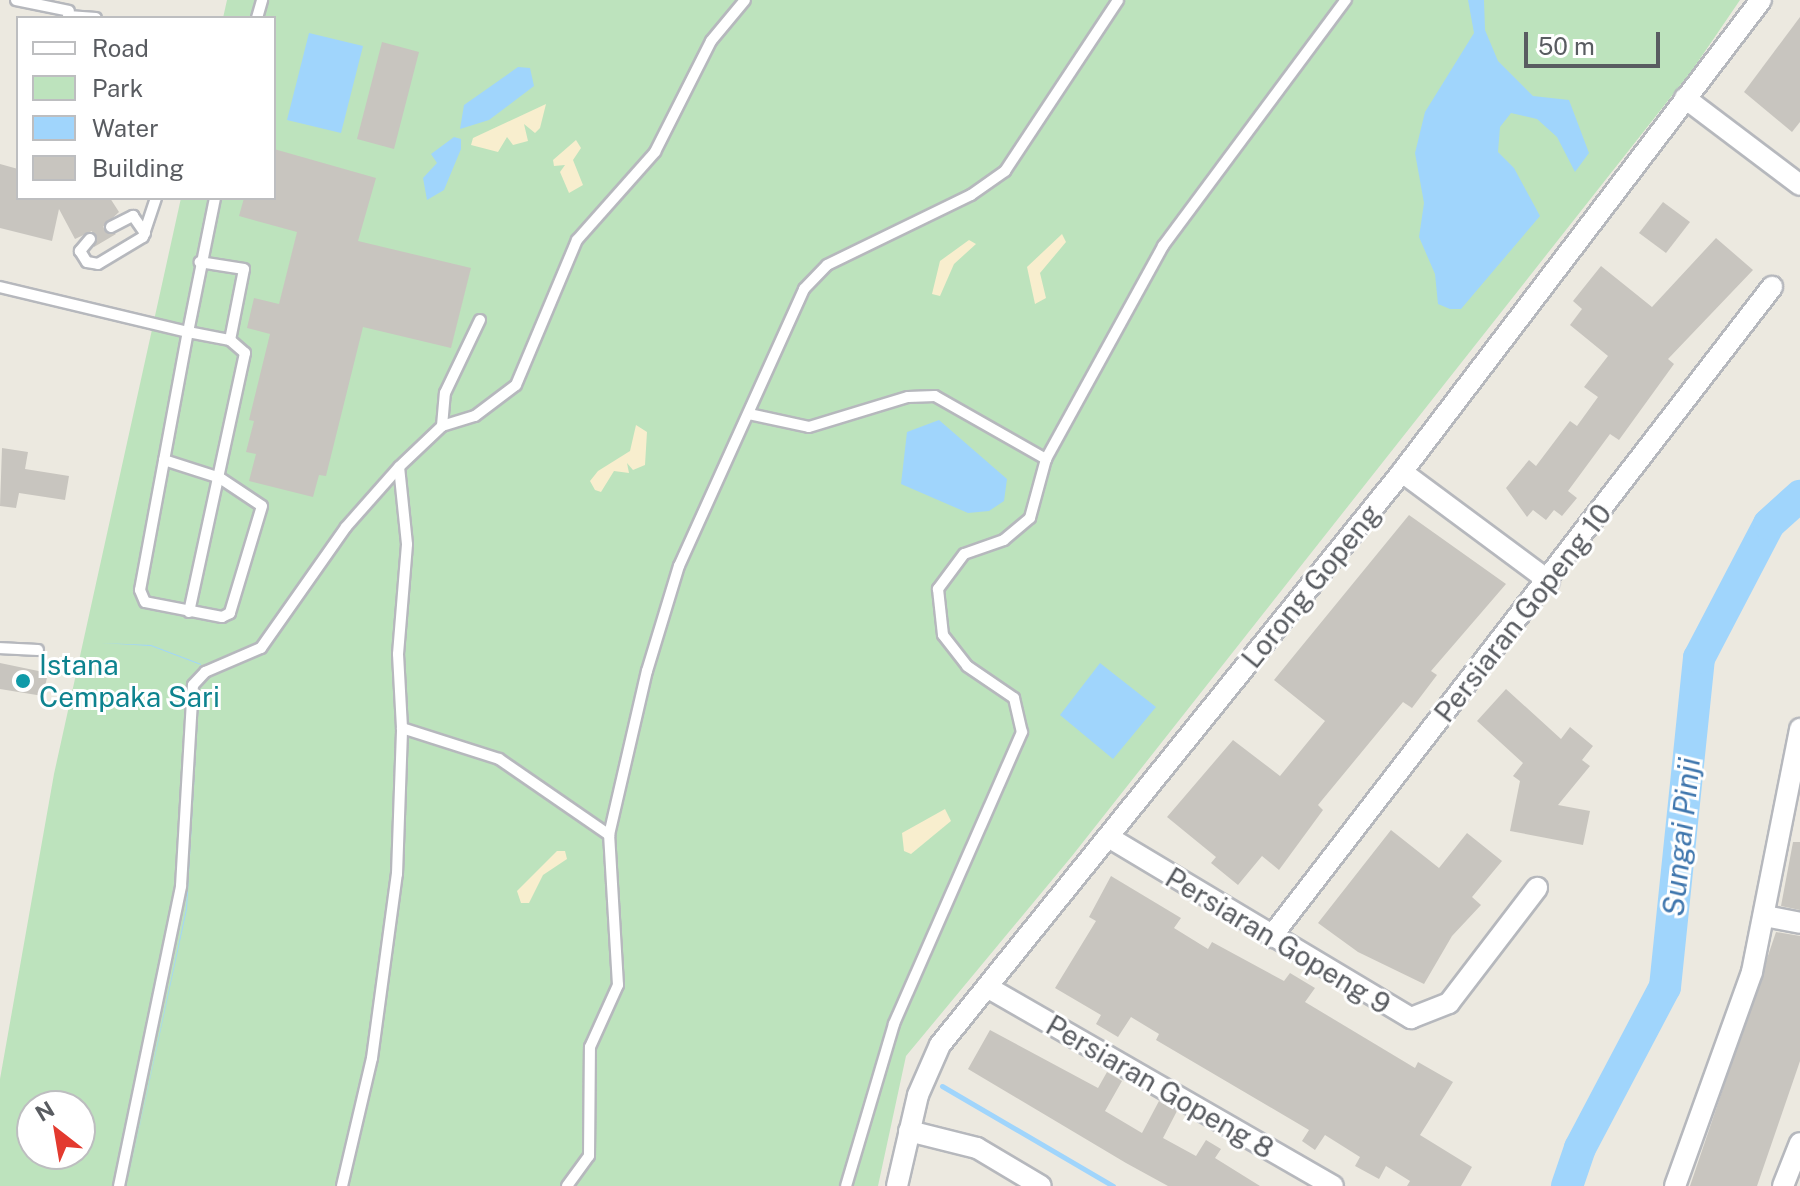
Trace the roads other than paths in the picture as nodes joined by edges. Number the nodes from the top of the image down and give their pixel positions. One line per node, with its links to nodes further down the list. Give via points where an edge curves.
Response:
1 (16, 0): 6 (lane)
2 (745, 0): 23 (lane, via 711,41 655,152 577,240 516,385 475,416)
3 (1118, 0): 22 (lane, via 998,178 814,274)
4 (1346, 0): 24 (lane, via 1163,246)
5 (1761, 0): 9 (street, Lorong Gopeng)
6 (43, 6): 7 (lane); 8 (lane)
7 (68, 15)
8 (40, 16)
9 (1685, 98): 10 (street); 27 (street, Lorong Gopeng)
10 (1800, 185)
11 (155, 200): 14 (lane)
12 (215, 200): 16 (lane)
13 (111, 227): 14 (lane, via 133,216)
14 (145, 233): 15 (lane, via 98,264 87,262 80,251)
15 (90, 239)
16 (200, 262): 20 (lane); 21 (lane, via 244,269)
17 (0, 287): 20 (lane)
18 (1772, 287): 29 (street, Persiaran Gopeng 10)
19 (480, 320): 23 (lane, via 445,393)
20 (188, 332): 21 (lane); 25 (lane)
21 (230, 340): 28 (lane, via 245,353)
22 (749, 414): 24 (lane, via 809,427 908,397 935,396); 35 (lane, via 679,566)
23 (442, 426): 26 (lane)
24 (1046, 459): 48 (lane, via 1030,518 1004,540 964,554 938,589 943,635 967,666 1014,698 1022,732 894,1024)
25 (164, 460): 28 (lane); 30 (lane, via 141,596)
26 (399, 467): 33 (lane, via 407,544 398,654); 45 (lane, via 346,527 261,648 201,675 181,886)
27 (1402, 472): 29 (street); 36 (street, Lorong Gopeng)
28 (220, 478): 30 (lane); 30 (lane, via 263,511 230,613 213,618)
29 (1549, 581): 40 (street, Persiaran Gopeng 10)
30 (189, 612)
31 (0, 648): 32 (lane)
32 (38, 650)
33 (402, 728): 35 (lane, via 499,759); 46 (lane, via 393,905 372,1058)
34 (1800, 729): 38 (street)
35 (609, 835): 47 (lane, via 618,985 590,1047 589,1156)
36 (1110, 838): 40 (street, Persiaran Gopeng 9); 41 (street, Lorong Gopeng)
37 (1537, 888): 40 (street, Persiaran Gopeng 9, via 1449,1003 1424,1017 1397,1014)
38 (1765, 916): 39 (street); 52 (street, via 1717,1080)
39 (1800, 923)
40 (1271, 937)
41 (987, 987): 42 (street, Lorong Gopeng, via 940,1045); 51 (street, Persiaran Gopeng 8)
42 (909, 1131): 49 (street, Lorong Gopeng); 50 (street, via 977,1148)
43 (1800, 1143): 44 (street)
44 (1790, 1179)
45 (119, 1186)
46 (342, 1186)
47 (567, 1186)
48 (846, 1186)
49 (897, 1186)
50 (1041, 1186)
51 (1333, 1186)
52 (1675, 1186)

